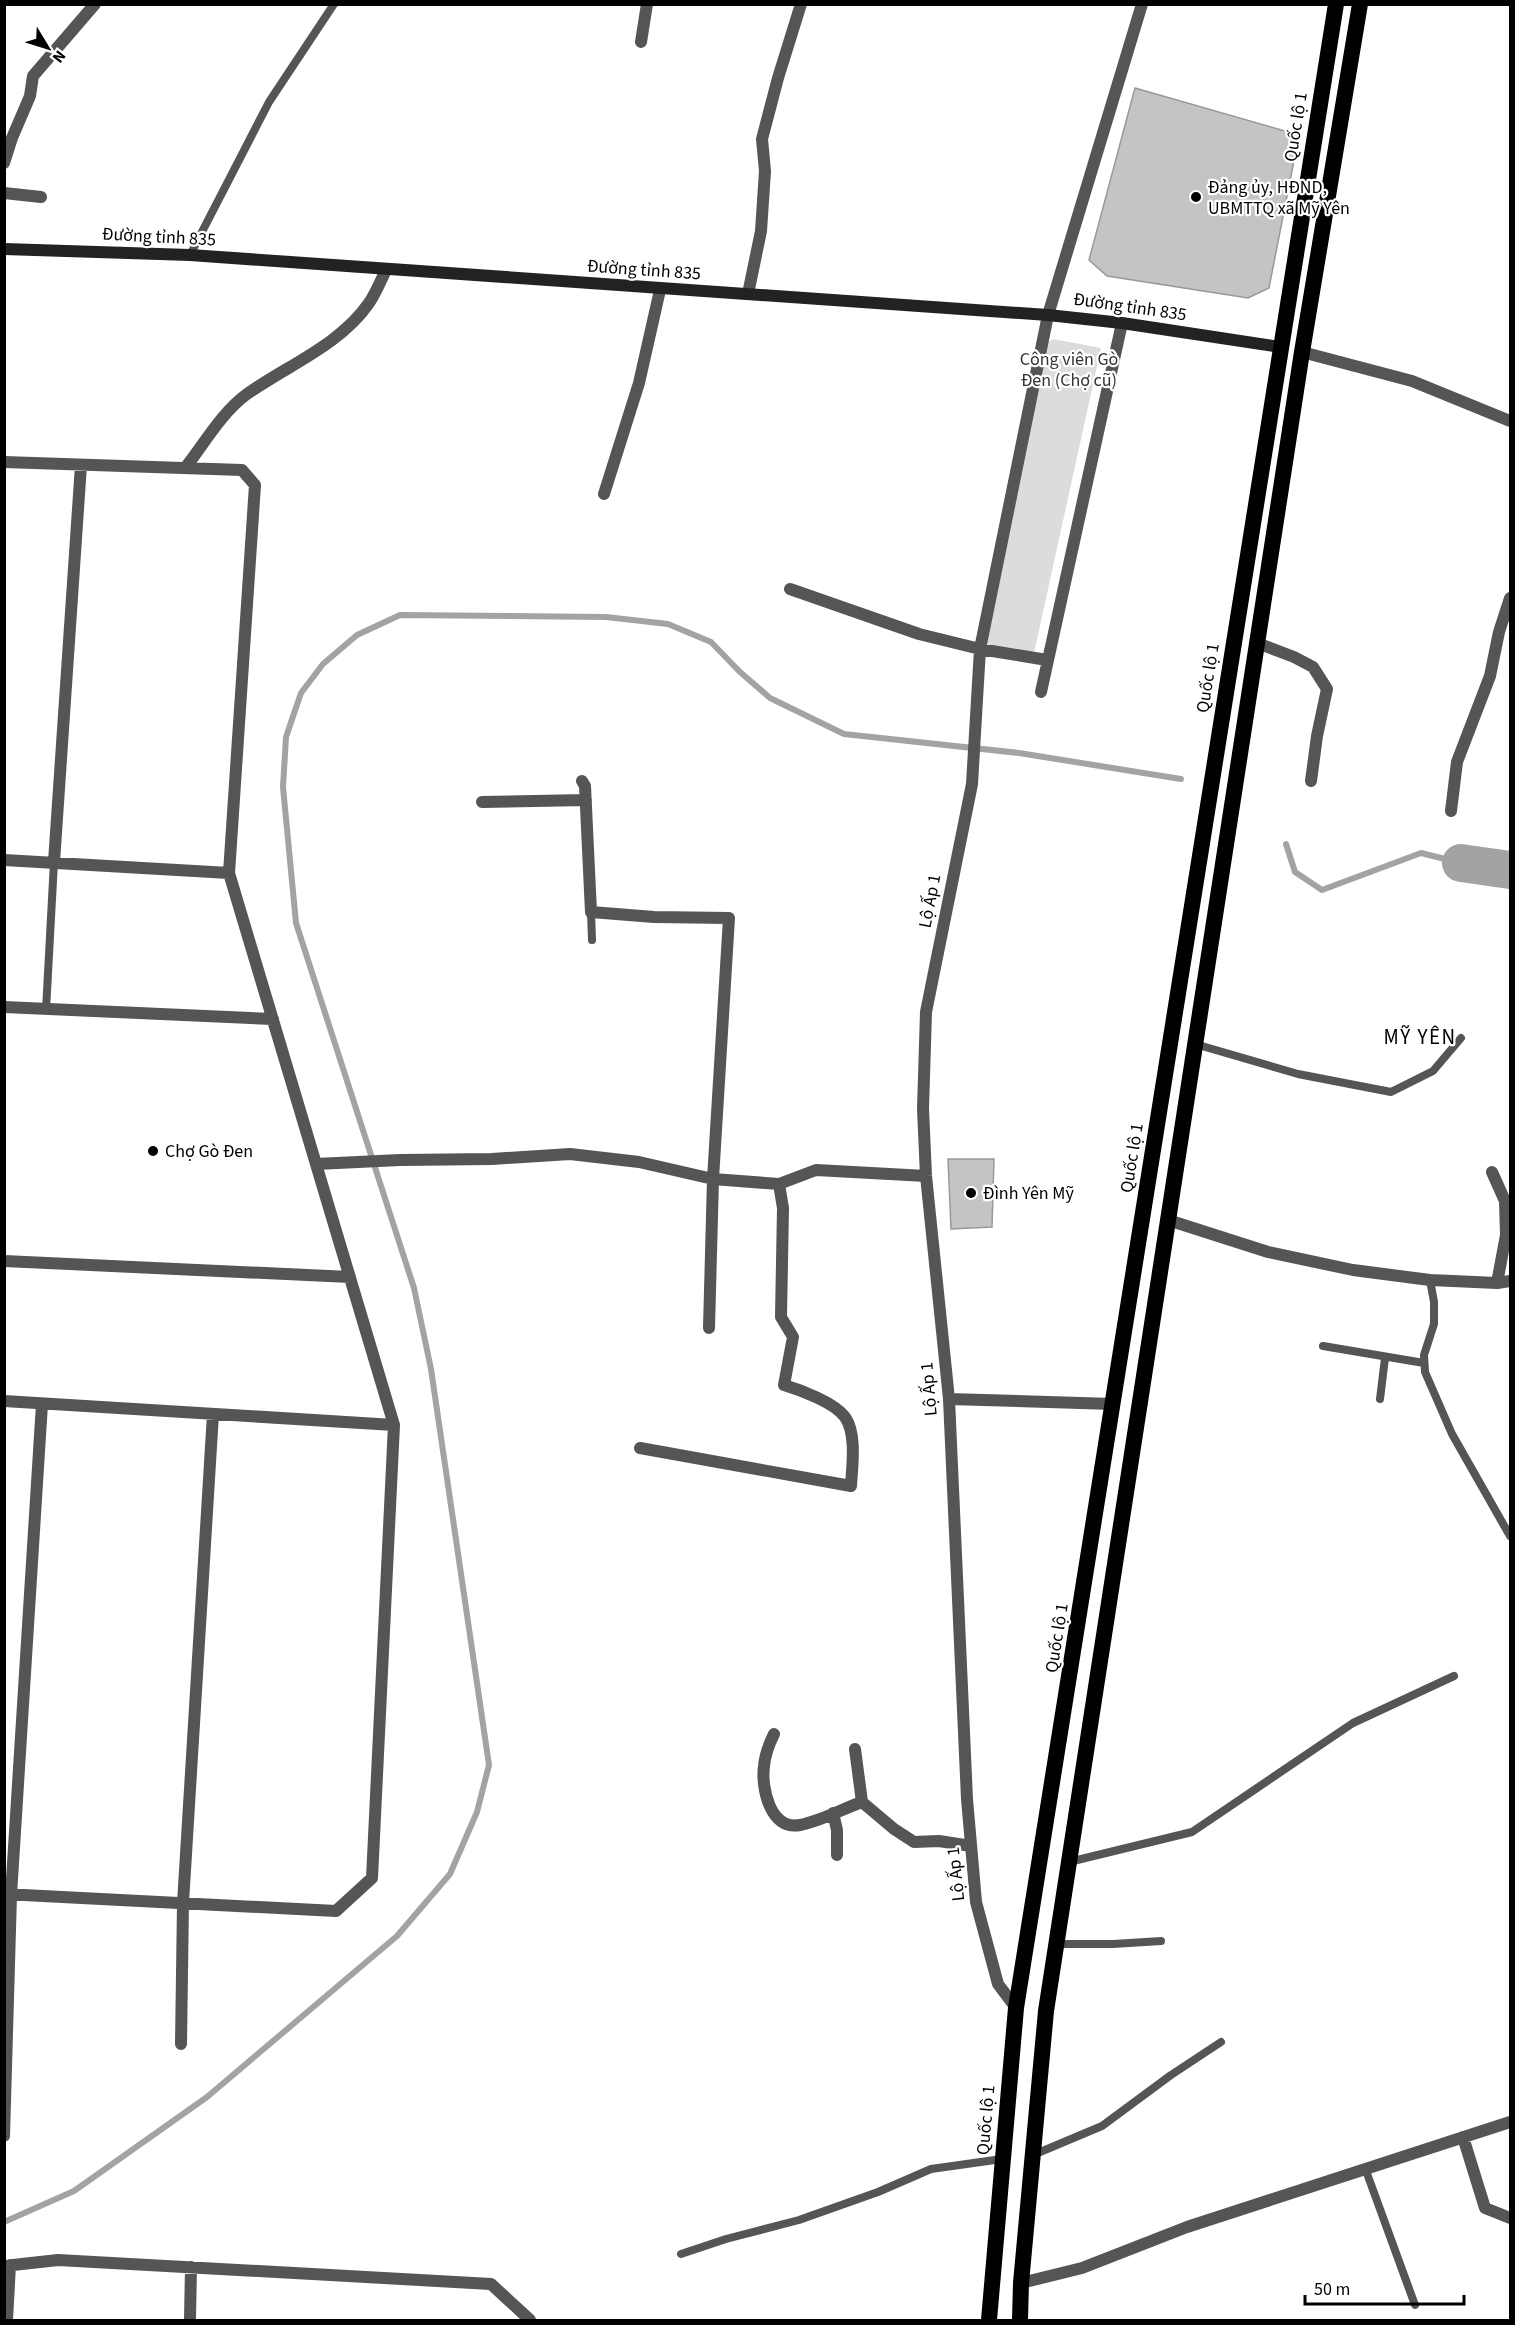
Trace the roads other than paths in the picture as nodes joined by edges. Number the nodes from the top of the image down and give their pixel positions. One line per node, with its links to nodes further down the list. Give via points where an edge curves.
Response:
1 (95, 4): 9 (street, via 33,76 30,96)
2 (334, 4): 13 (lane, via 269,102)
3 (646, 4): 8 (street)
4 (801, 4): 16 (street, via 762,139 765,171 761,231)
5 (1142, 4): 17 (street, Lộ Ấp 1)
6 (1336, 4): 19 (highway, Quốc lộ 1)
7 (1360, 4): 20 (highway)
8 (640, 42)
9 (4, 163)
10 (4, 194): 11 (street)
11 (40, 197)
12 (4, 249): 13 (main road, Đường tỉnh 835)
13 (190, 255): 14 (main road, Đường tỉnh 835)
14 (386, 270): 15 (main road, Đường tỉnh 835); 24 (street, via 370,302 339,335 246,395)
15 (660, 290): 16 (main road, Đường tỉnh 835); 25 (street, via 639,383)
16 (748, 294): 17 (main road, Đường tỉnh 835)
17 (1048, 315): 18 (main road, Đường tỉnh 835); 29 (street, Lộ Ấp 1)
18 (1122, 323): 19 (main road, Đường tỉnh 835); 30 (street)
19 (1280, 347): 20 (highway); 67 (highway, Quốc lộ 1)
20 (1302, 352): 21 (street, via 1412,381); 28 (highway)
21 (1510, 421)
22 (4, 462): 23 (street)
23 (81, 465): 24 (street); 38 (street)
24 (185, 468): 39 (street, via 242,470 255,485)
25 (604, 494)
26 (790, 589): 29 (street, via 919,633)
27 (1510, 598): 36 (street, via 1490,676 1457,762)
28 (1257, 644): 33 (street, via 1313,667 1327,689); 46 (highway)
29 (980, 649): 30 (street); 49 (street, Lộ Ấp 1, via 972,784 926,1012)
30 (1047, 660): 31 (street)
31 (1041, 692)
32 (582, 781): 34 (street)
33 (1311, 781)
34 (586, 800): 35 (street); 40 (street)
35 (482, 802)
36 (1451, 811)
37 (4, 860): 38 (street)
38 (54, 862): 39 (street); 43 (lane)
39 (229, 873): 44 (street)
40 (591, 912): 41 (lane); 50 (street, via 729,918)
41 (592, 940)
42 (4, 1007): 43 (street)
43 (46, 1010): 44 (street)
44 (273, 1019): 47 (street)
45 (1461, 1038): 46 (lane, via 1433,1071 1390,1092 1298,1074)
46 (1195, 1044): 53 (highway)
47 (316, 1164): 50 (street, via 570,1154 639,1162); 55 (street)
48 (1492, 1172): 52 (street)
49 (926, 1176): 51 (street, via 816,1170); 64 (street, Lộ Ấp 1)
50 (713, 1179): 51 (street); 59 (street)
51 (779, 1184): 70 (street, via 783,1208 781,1317 793,1337 784,1385 837,1409 847,1419 853,1444 851,1486)
52 (1508, 1200): 58 (street)
53 (1168, 1220): 56 (street, via 1268,1252 1353,1270); 79 (highway)
54 (4, 1260): 55 (street)
55 (350, 1277): 69 (street)
56 (1430, 1280): 58 (street); 62 (lane, via 1434,1324)
57 (1510, 1281): 58 (street)
58 (1497, 1283)
59 (709, 1328)
60 (1323, 1346): 61 (lane)
61 (1385, 1358): 62 (lane); 63 (lane)
62 (1424, 1363): 71 (lane, via 1452,1434)
63 (1380, 1398)
64 (949, 1399): 67 (street); 77 (street, Lộ Ấp 1)
65 (4, 1401): 66 (street)
66 (42, 1404): 68 (street); 80 (street)
67 (1113, 1404): 84 (highway, Quốc lộ 1)
68 (213, 1414): 69 (street); 81 (street)
69 (394, 1425): 81 (street, via 372,1878 336,1911)
70 (640, 1448)
71 (1510, 1536)
72 (1454, 1676): 79 (lane, via 1353,1723 1192,1832)
73 (774, 1734): 76 (street, via 764,1767 766,1800 775,1815 785,1824 799,1826)
74 (855, 1749): 75 (street)
75 (862, 1802): 76 (street); 77 (street, via 914,1842)
76 (833, 1813): 78 (street)
77 (971, 1846): 84 (street, Lộ Ấp 1, via 976,1902 998,1984)
78 (837, 1855)
79 (1069, 1863): 83 (highway)
80 (8, 1894): 81 (street); 88 (street)
81 (183, 1904): 86 (street)
82 (1161, 1941): 83 (lane)
83 (1056, 1944): 90 (highway)
84 (1016, 2008): 91 (highway, Quốc lộ 1)
85 (1221, 2042): 90 (lane, via 1102,2126)
86 (181, 2044)
87 (1510, 2122): 89 (street)
88 (4, 2136)
89 (1463, 2137): 92 (street); 93 (street, via 1485,2208)
90 (1033, 2155): 97 (highway)
91 (1002, 2159): 94 (lane, via 931,2169 799,2220); 102 (highway, Quốc lộ 1)
92 (1365, 2168): 97 (street, via 1187,2227 1082,2268); 98 (lane)
93 (1510, 2218)
94 (681, 2254)
95 (7, 2266): 96 (street, via 58,2260); 99 (street)
96 (191, 2267): 100 (street); 101 (street, via 491,2284)
97 (1021, 2283): 103 (highway)
98 (1415, 2305)
99 (7, 2320)
100 (190, 2320)
101 (530, 2320)
102 (989, 2320)
103 (1020, 2320)

